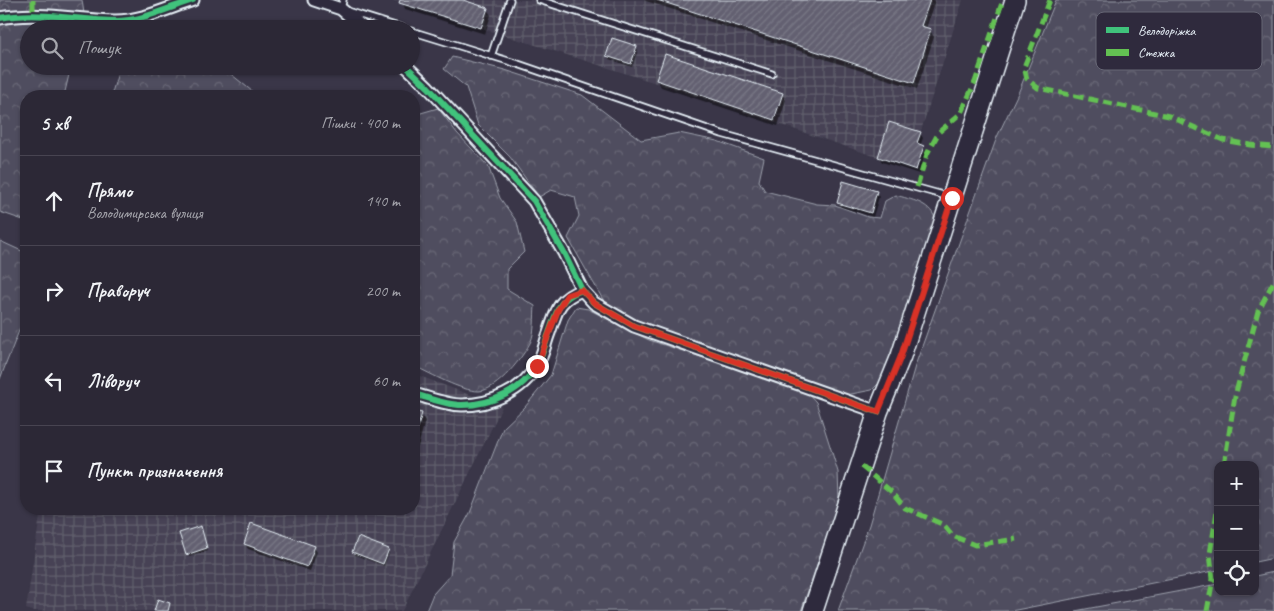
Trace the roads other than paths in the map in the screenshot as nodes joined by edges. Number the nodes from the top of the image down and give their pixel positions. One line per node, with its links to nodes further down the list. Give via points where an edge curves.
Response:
1 (194, 0): 9 (street)
2 (314, 0): 6 (street)
3 (510, 0): 13 (lane)
4 (539, 0): 14 (lane)
5 (1015, 0): 16 (main road)
6 (342, 4): 10 (street); 11 (lane)
7 (0, 18): 8 (street, via 33,14)
8 (104, 20)
9 (126, 20)
10 (357, 20)
11 (382, 20)
12 (420, 34): 13 (lane)
13 (491, 56): 16 (lane, via 722,134)
14 (772, 74)
15 (415, 75): 17 (street, via 534,201)
16 (952, 198): 19 (main road, via 901,356)
17 (582, 290): 18 (street, via 567,295 537,366 515,389 480,404 461,405); 19 (street, via 594,303 634,326)
18 (420, 395)
19 (878, 412): 20 (main road)
20 (813, 611)

